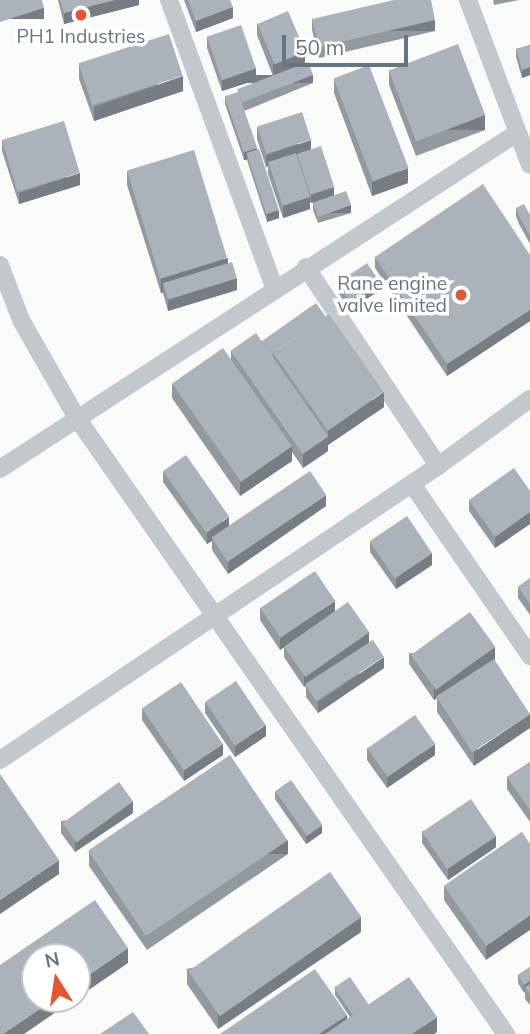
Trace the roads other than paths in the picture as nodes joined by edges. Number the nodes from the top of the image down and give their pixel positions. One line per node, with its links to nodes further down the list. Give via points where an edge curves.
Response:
1 (169, 0): 7 (street)
2 (468, 0): 3 (street)
3 (517, 133): 4 (street); 6 (street)
4 (530, 165)
5 (0, 265): 9 (street, via 21,320)
6 (306, 267): 7 (street); 10 (street)
7 (274, 287): 9 (street)
8 (530, 399): 10 (street)
9 (77, 418): 11 (street); 13 (street)
10 (438, 467): 12 (street)
11 (0, 469)
12 (412, 484): 13 (street); 14 (street)
13 (217, 615): 15 (street); 16 (street)
14 (530, 656)
15 (0, 760)
16 (506, 1034)

